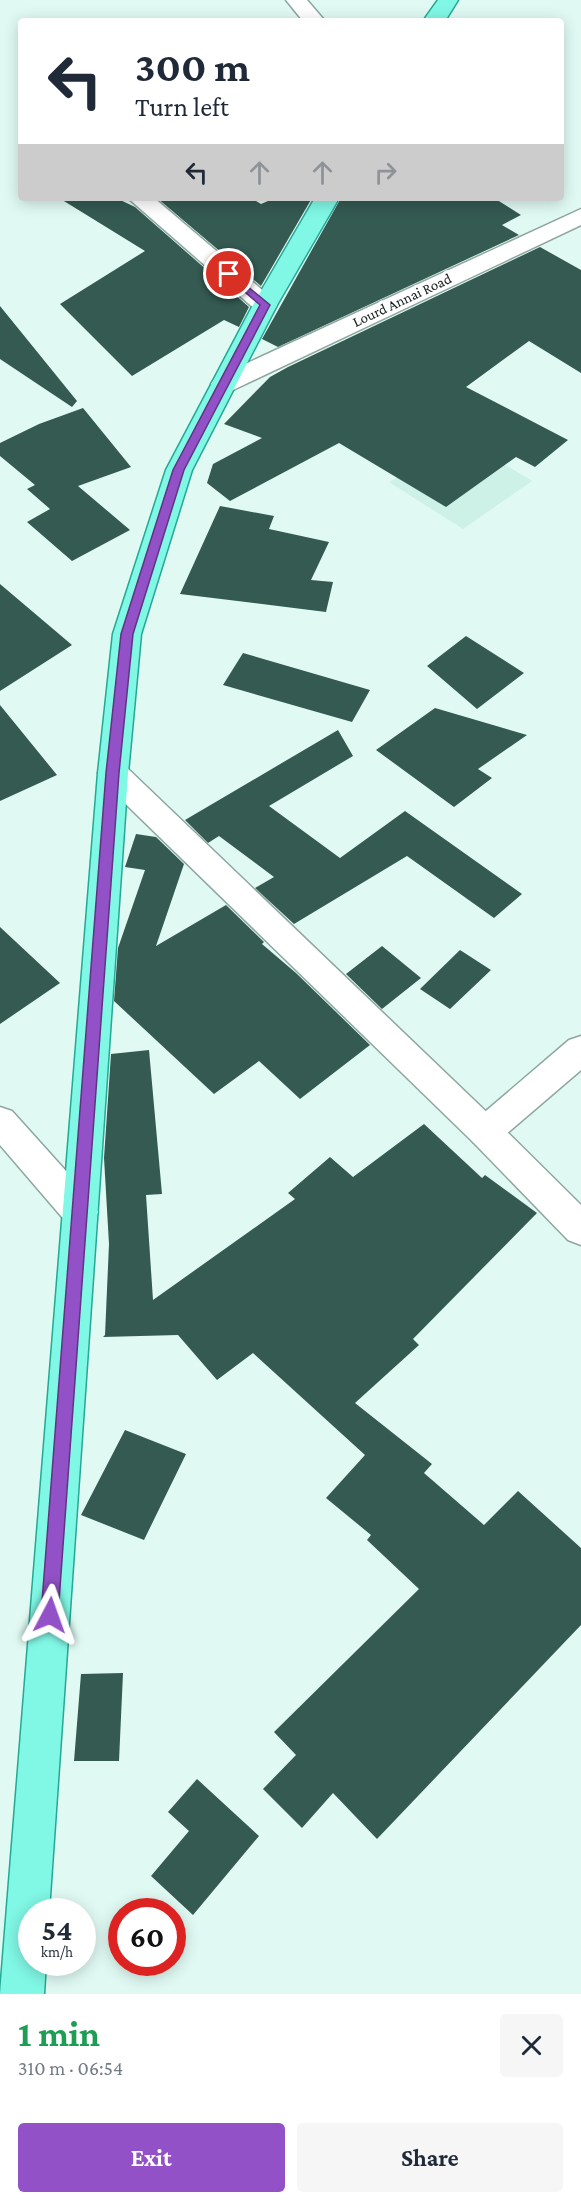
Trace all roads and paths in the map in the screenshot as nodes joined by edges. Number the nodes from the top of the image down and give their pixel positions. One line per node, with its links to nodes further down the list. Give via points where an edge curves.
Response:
1 (296, 0): 3 (street)
2 (448, 0): 4 (main road)
3 (311, 18)
4 (436, 18)
5 (144, 201): 8 (street)
6 (325, 201): 8 (main road)
7 (581, 216): 9 (street, Lourd Annai Road)
8 (265, 305): 9 (main road)
9 (224, 384): 10 (main road, via 178,470 127,634)
10 (113, 773): 13 (street); 14 (main road)
11 (581, 1050): 13 (street)
12 (0, 1121): 14 (street)
13 (484, 1132): 15 (street)
14 (80, 1212): 16 (main road)
15 (581, 1229)
16 (21, 1994)

